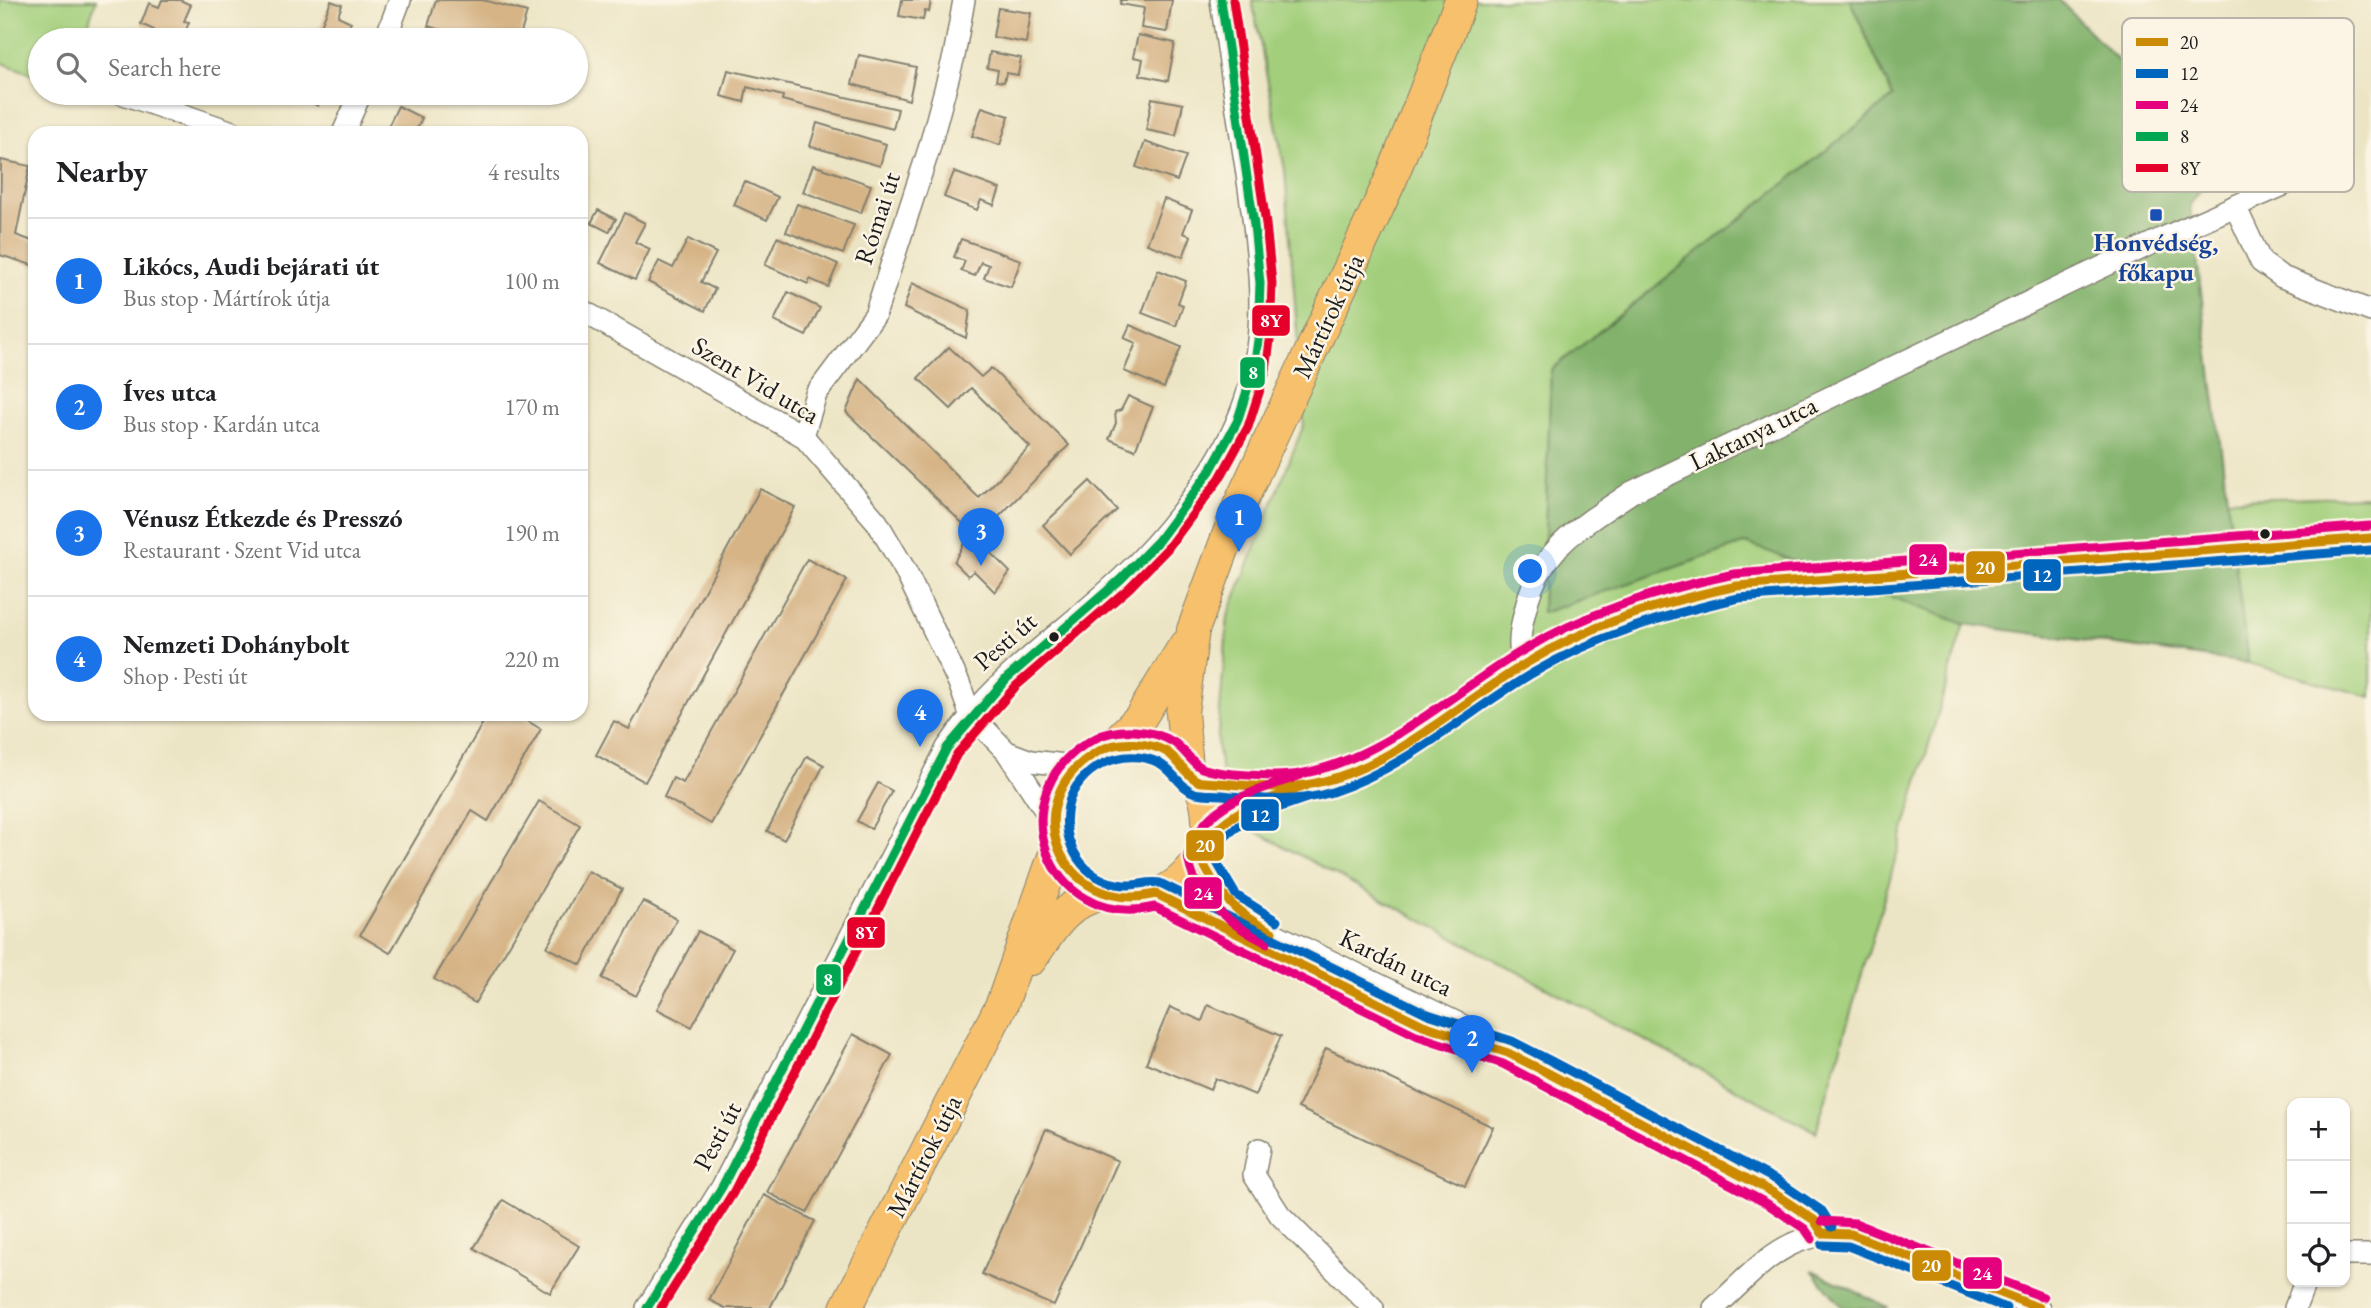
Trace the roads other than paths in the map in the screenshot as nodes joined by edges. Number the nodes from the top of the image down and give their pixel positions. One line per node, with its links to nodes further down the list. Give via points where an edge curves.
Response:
1 (400, 0): 5 (street)
2 (964, 0): 14 (street, Római út, via 929,149 875,315 816,394)
3 (1221, 0): 18 (street, Pesti út, via 1261,274 1256,359 1246,399 1227,441 1179,513 1122,578 990,691)
4 (1461, 0): 16 (main road, Mártírok útja, via 1391,179 1239,506)
5 (390, 28)
6 (155, 105): 8 (street)
7 (356, 105): 9 (street)
8 (215, 126)
9 (346, 126)
10 (2267, 192): 11 (street, Laktanya utca)
11 (2235, 206): 12 (street, via 2261,262 2282,277); 17 (street, Laktanya utca, via 1632,492 1548,556 1530,589 1518,643)
12 (2371, 311)
13 (588, 314): 14 (street, Szent Vid utca)
14 (803, 436): 18 (street, Szent Vid utca, via 884,534 960,683)
15 (2371, 538): 17 (street, via 1737,586 1637,610)
16 (1193, 631): 19 (main road, Mártírok útja, via 1140,718); 22 (main road, Mártírok útja, via 1182,713)
17 (1522, 666): 23 (street, via 1371,761)
18 (970, 714): 20 (street); 35 (street, Pesti út, via 941,759 722,1188)
19 (1114, 744): 21 (main road, Mártírok útja); 22 (main road, Mártírok útja, via 1146,744 1175,757)
20 (1007, 752): 21 (street, via 1031,761); 24 (street)
21 (1074, 766): 24 (main road, Mártírok útja, via 1058,792)
22 (1192, 774): 23 (street); 25 (main road, Mártírok útja, via 1208,814)
23 (1298, 787): 25 (street, via 1230,815)
24 (1054, 835): 26 (main road, via 1070,871); 28 (main road, Mártírok útja)
25 (1203, 847): 27 (main road, via 1181,879); 29 (street, Kardán utca, via 1214,891 1244,919 1480,1034)
26 (1102, 894): 27 (main road, via 1129,899); 28 (main road, Mártírok útja, via 1072,907 1054,924)
27 (1156, 894): 29 (street, Kardán utca, via 1423,1025)
28 (1002, 1004): 36 (main road, Mártírok útja)
29 (1508, 1053): 31 (street, via 1772,1192 1814,1220)
30 (1259, 1149): 37 (street, via 1254,1175 1280,1215)
31 (1822, 1233): 38 (street, via 1784,1246); 39 (street, via 1851,1234)
32 (2350, 1255): 33 (street)
33 (2371, 1255)
34 (2303, 1287): 40 (street)
35 (647, 1308)
36 (846, 1308)
37 (1373, 1308)
38 (1714, 1308)
39 (2039, 1308)
40 (2295, 1308)

